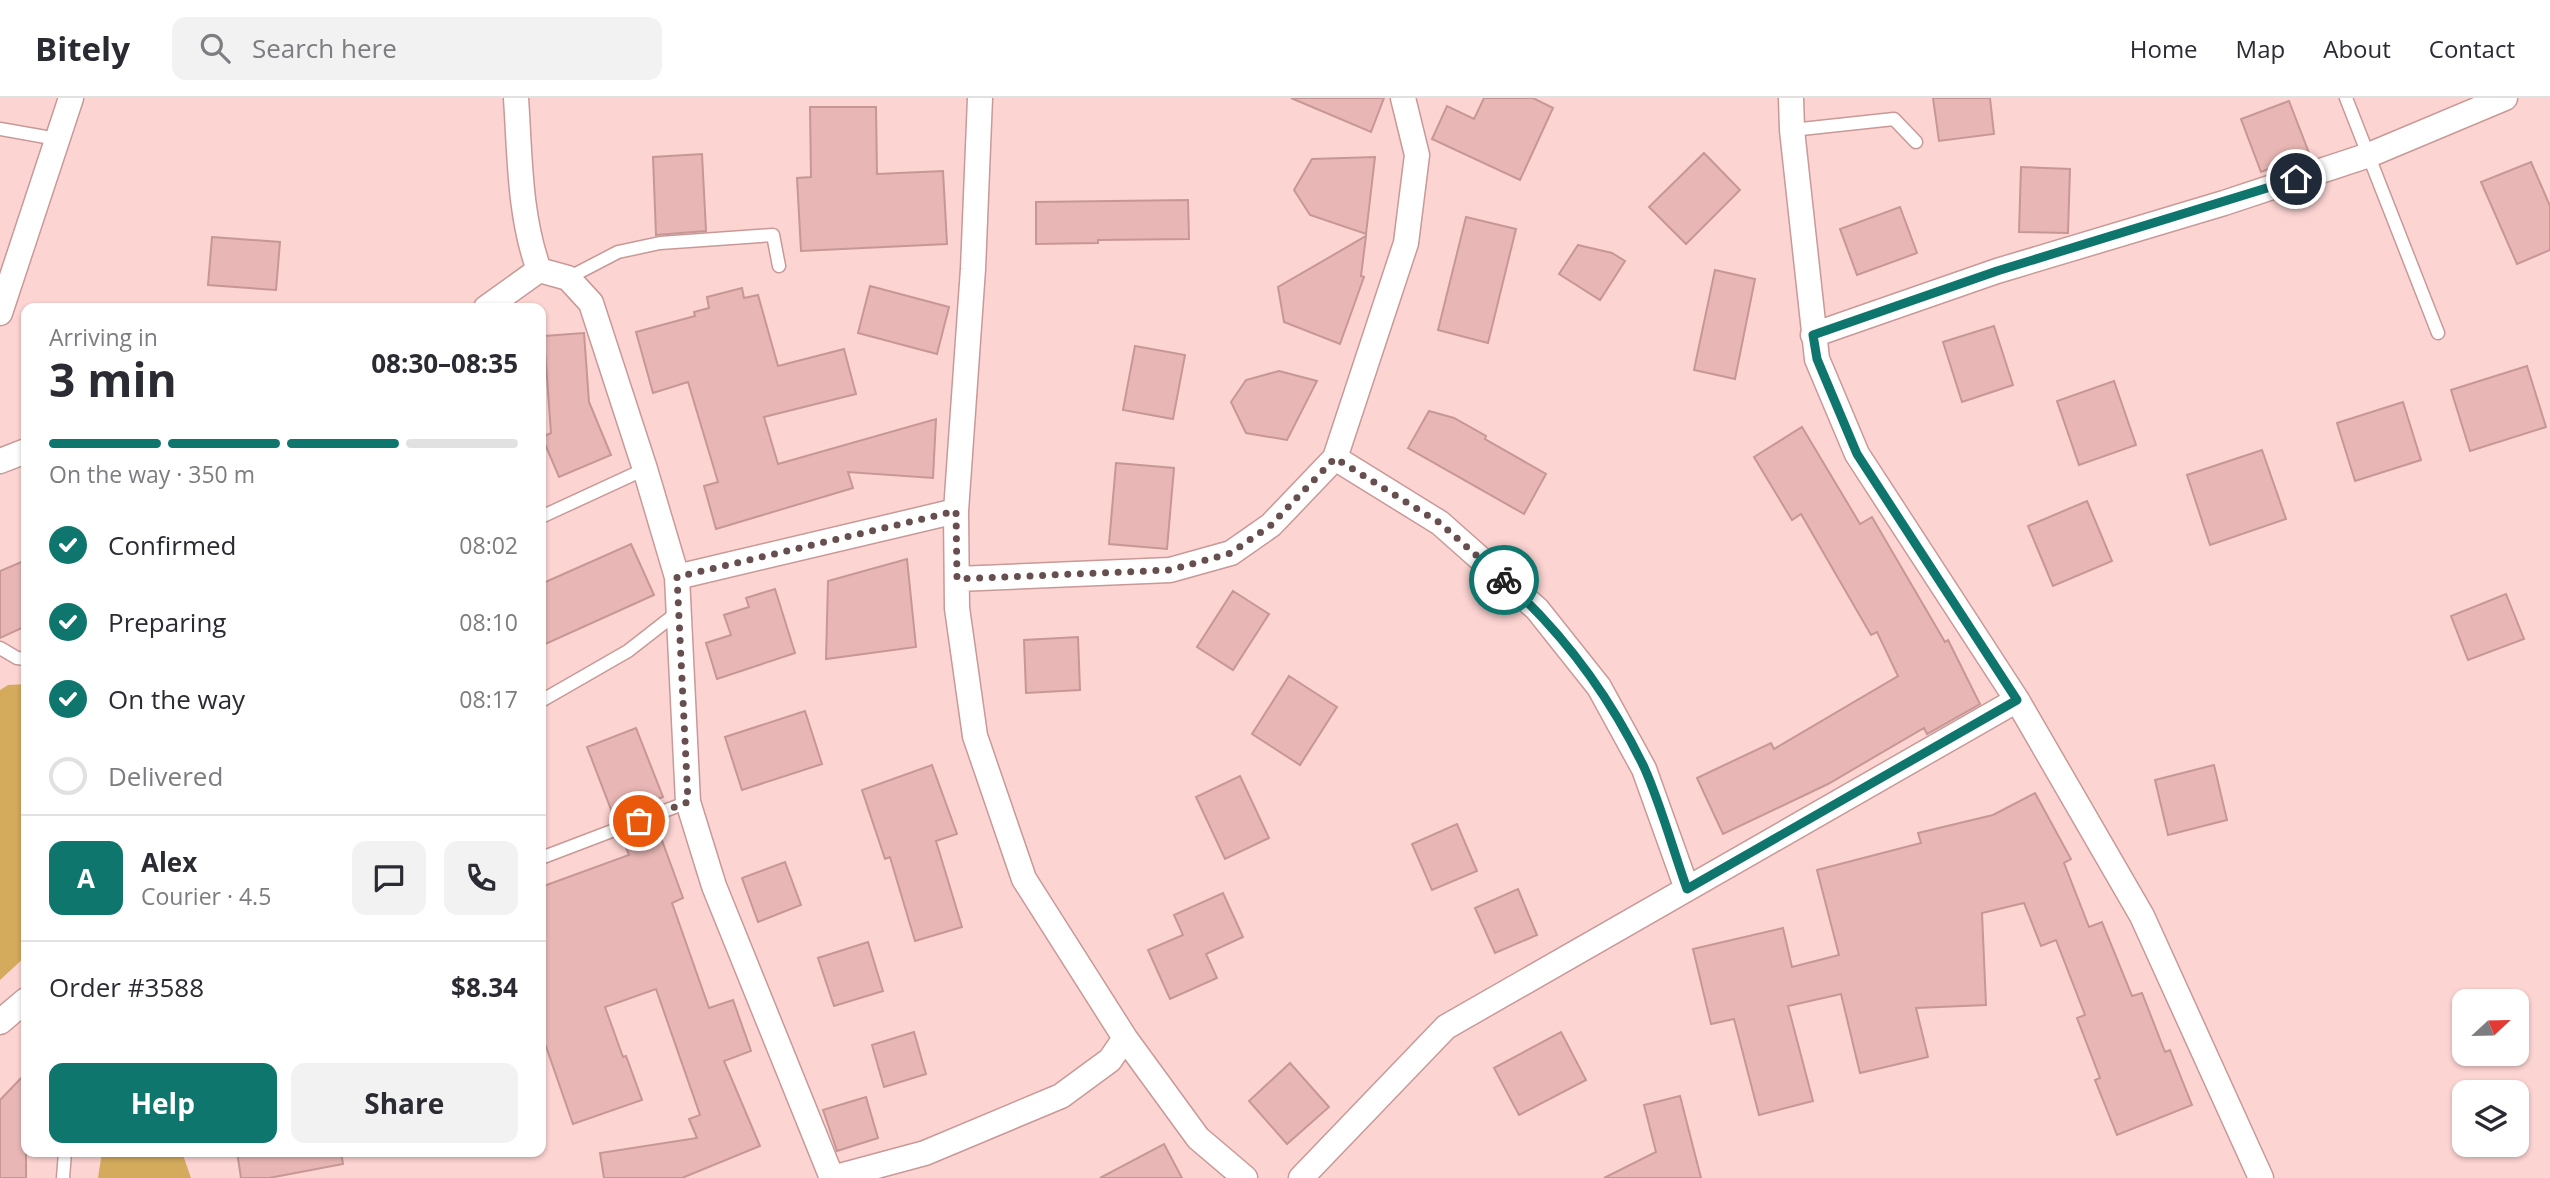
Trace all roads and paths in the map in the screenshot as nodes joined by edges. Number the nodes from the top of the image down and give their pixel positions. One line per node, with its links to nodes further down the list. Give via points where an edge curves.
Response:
1 (71, 98): 10 (street)
2 (516, 98): 14 (street, via 523,206)
3 (980, 98): 24 (street)
4 (1403, 98): 21 (street, via 1417,155 1406,243)
5 (1791, 98): 9 (street)
6 (2346, 98): 12 (lane)
7 (2505, 98): 12 (street)
8 (0, 130): 10 (lane)
9 (1792, 131): 11 (lane, via 1894,119); 19 (street)
10 (57, 139): 17 (street)
11 (1916, 142)
12 (2369, 155): 18 (lane); 19 (street, via 1997,271)
13 (779, 266): 15 (lane, via 773,234 660,243 618,253)
14 (539, 270): 15 (street); 16 (street)
15 (568, 278): 23 (street, via 591,303)
16 (493, 303)
17 (0, 313)
18 (2438, 333)
19 (1813, 335): 32 (street, via 1817,359 1857,454)
20 (21, 454): 22 (street)
21 (1335, 458): 27 (street, via 1271,525 1231,553 1170,570); 35 (street, via 1440,523 1537,609 1599,687 1644,769)
22 (0, 461)
23 (645, 469): 25 (lane); 26 (street)
24 (956, 511): 26 (street); 27 (street)
25 (546, 515)
26 (677, 577): 28 (street)
27 (957, 579): 38 (street, via 975,736 1024,879)
28 (678, 611): 31 (lane, via 628,651); 33 (street)
29 (0, 648): 30 (lane)
30 (21, 658)
31 (546, 698)
32 (2017, 700): 35 (street); 44 (street, via 2142,916)
33 (688, 802): 34 (lane); 41 (street, via 714,886)
34 (546, 856)
35 (1687, 889): 43 (street, via 1447,1027)
36 (21, 1004): 37 (street)
37 (0, 1022)
38 (1125, 1038): 41 (street, via 1110,1060 1061,1096 925,1153); 42 (street, via 1198,1138)
39 (65, 1157): 40 (lane)
40 (64, 1178)
41 (832, 1178)
42 (1244, 1178)
43 (1301, 1178)
44 (2261, 1178)

